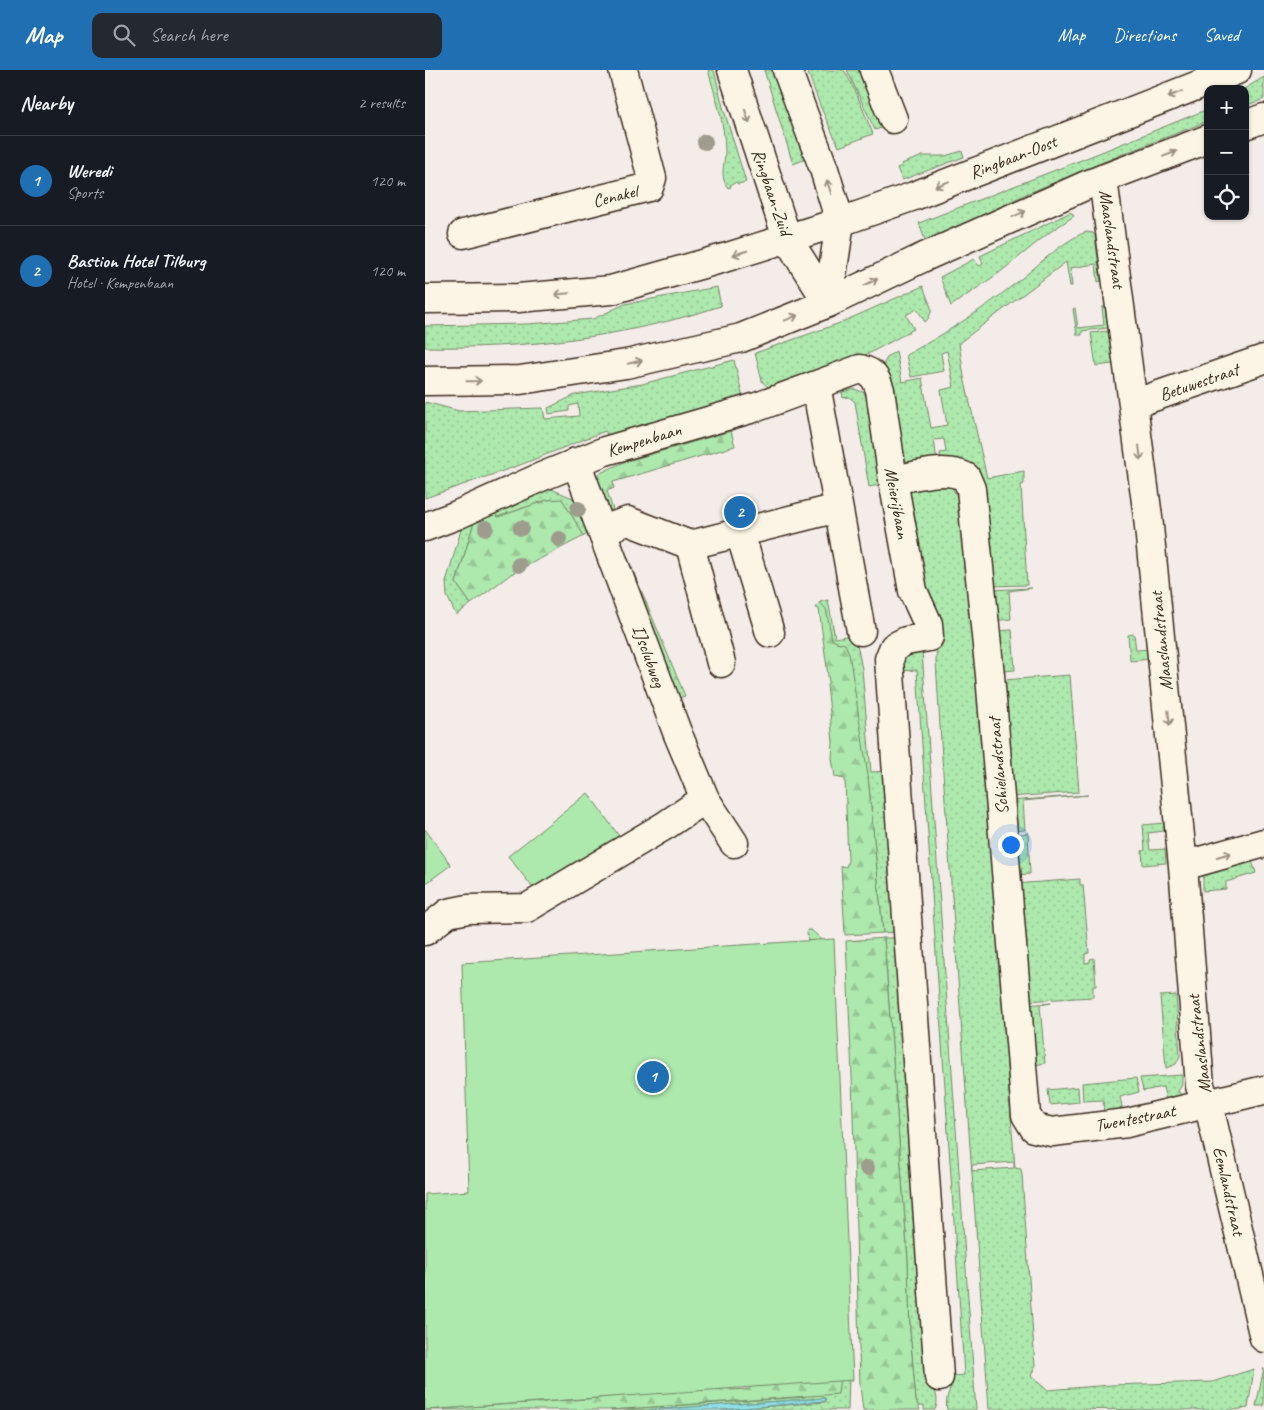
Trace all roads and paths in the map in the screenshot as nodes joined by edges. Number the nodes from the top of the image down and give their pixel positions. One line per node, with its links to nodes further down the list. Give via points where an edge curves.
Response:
1 (623, 70): 12 (street, Cenakel, via 652,178 649,187)
2 (732, 70): 13 (street, Ringbaan-Zuid, one-way to 13)
3 (787, 70): 11 (street, one-way to 3, via 824,168)
4 (874, 70): 7 (street)
5 (1237, 70): 11 (street, Ringbaan-Oost, one-way to 11)
6 (1264, 118): 8 (street)
7 (893, 119)
8 (1249, 124)
9 (1204, 141): 10 (street, one-way to 9)
10 (1103, 179): 15 (street, one-way to 10); 20 (street, Maaslandstraat)
11 (840, 222): 13 (street, Ringbaan-Oost); 15 (street)
12 (463, 234)
13 (787, 238): 14 (street, one-way to 14, via 611,290 518,298); 15 (street, Ringbaan-Zuid)
14 (425, 299)
15 (828, 303): 18 (street, one-way to 15, via 520,380 625,364 741,338)
16 (1264, 359): 20 (street, Betuwestraat)
17 (868, 371): 19 (street, Kempenbaan, via 860,369); 22 (street, Meierijbaan, via 875,377 880,390)
18 (425, 381)
19 (815, 385): 21 (street, Kempenbaan, via 757,407); 23 (street)
20 (1133, 404): 34 (street, Maaslandstraat, one-way to 34, via 1150,536)
21 (576, 462): 24 (street, Kempenbaan); 25 (street, IJsclubweg)
22 (893, 480): 38 (street, Schielandstraat, via 957,472 966,477 971,489 1026,1115); 41 (street, Meierijbaan, via 913,591 928,624 929,637 894,647 889,659)
23 (838, 508): 26 (street); 28 (street)
24 (425, 527)
25 (603, 530): 27 (street, via 628,521); 31 (street, IJsclubweg)
26 (740, 533): 27 (street); 29 (street)
27 (690, 545): 30 (street)
28 (861, 631)
29 (770, 633)
30 (721, 663)
31 (705, 799): 32 (street, IJsclubweg); 35 (street, via 527,908 468,909 448,913)
32 (734, 843)
33 (1264, 843): 34 (street, one-way to 33)
34 (1183, 866): 37 (street, Maaslandstraat, via 1200,1086)
35 (425, 931)
36 (1264, 1090): 37 (street, Twentestraat)
37 (1207, 1103): 38 (street, Twentestraat, via 1127,1123 1051,1132); 39 (street, Eemlandstraat)
38 (1034, 1128)
39 (1258, 1285): 40 (street, Eemlandstraat)
40 (1264, 1338)
41 (939, 1378)

